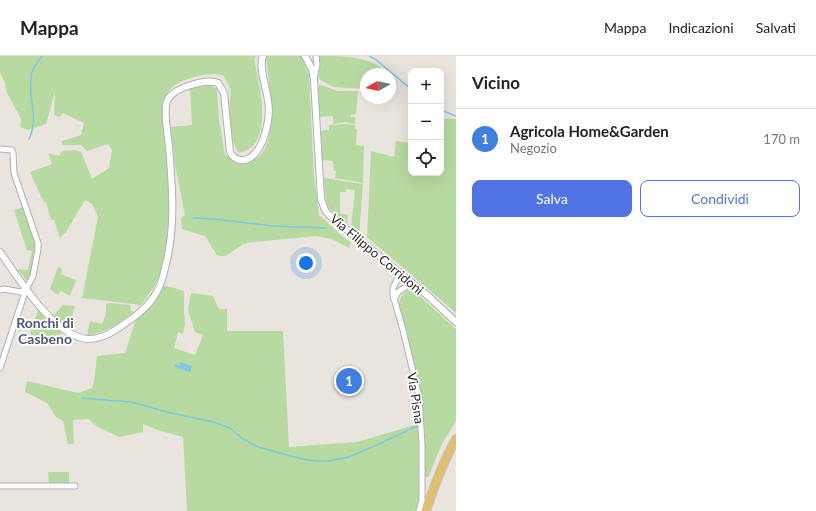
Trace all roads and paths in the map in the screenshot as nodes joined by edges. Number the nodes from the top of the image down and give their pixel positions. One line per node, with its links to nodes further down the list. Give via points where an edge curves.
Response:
1 (263, 56): 9 (street, via 261,61 269,111 262,141 250,158 236,159 231,155 224,93 218,82 210,81 181,88 168,100 166,116 173,205 171,245 162,282 154,297 143,309 112,332 100,338 88,339 65,330 54,322)
2 (305, 56): 4 (street, Via Filippo Corridoni)
3 (316, 56): 4 (street)
4 (314, 80): 7 (street, Via Filippo Corridoni, via 322,205 329,215)
5 (0, 149): 9 (street, via 12,150 14,173 38,242 36,266)
6 (0, 252): 9 (street)
7 (400, 274): 8 (street, Via Filippo Corridoni); 11 (street, Via Pisna, via 393,288)
8 (411, 283): 11 (street); 12 (street, Via Filippo Corridoni)
9 (26, 289): 10 (street, via 21,292); 13 (street)
10 (0, 290)
11 (394, 298): 17 (street, Via Pisna, via 418,397 422,444)
12 (456, 322)
13 (0, 368)
14 (456, 439): 18 (main road, via 435,482)
15 (0, 486): 16 (street)
16 (75, 486)
17 (420, 511)
18 (426, 511)

